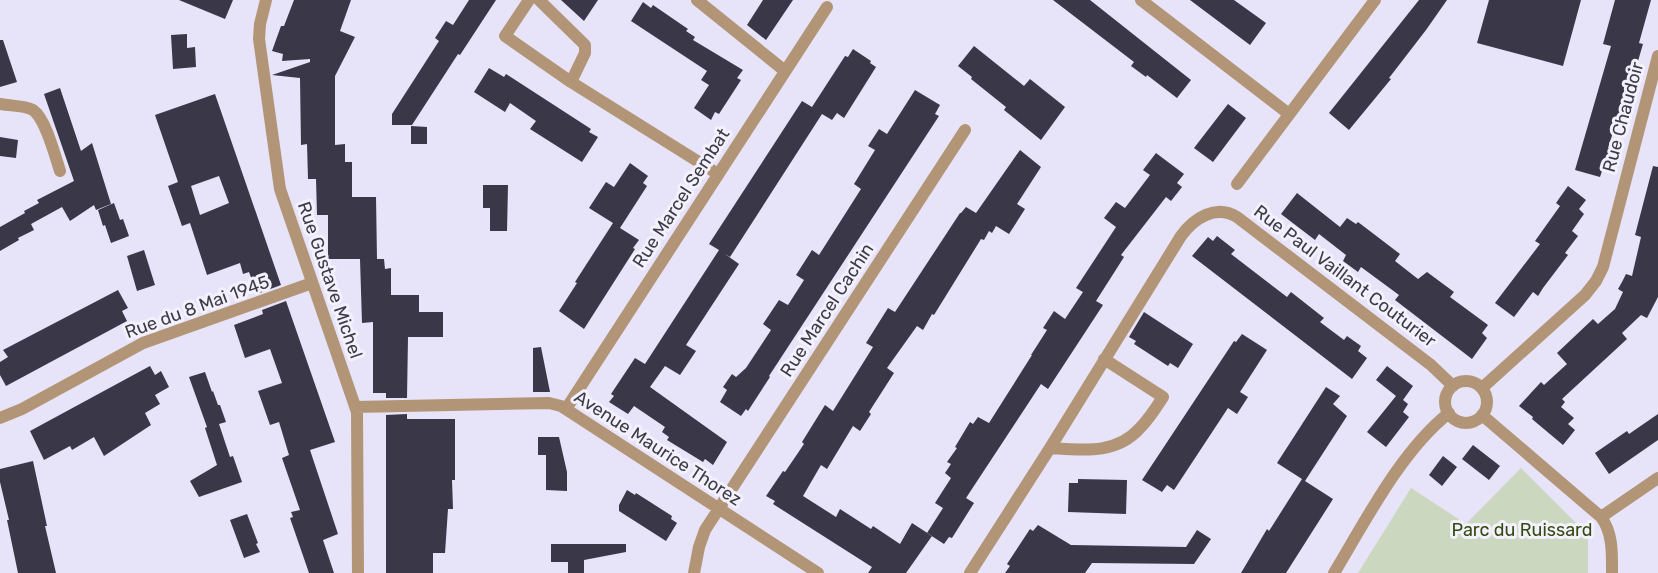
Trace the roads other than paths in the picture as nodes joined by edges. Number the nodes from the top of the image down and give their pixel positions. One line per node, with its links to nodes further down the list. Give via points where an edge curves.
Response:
1 (266, 0): 17 (street, Rue Gustave Michel, via 259,39 278,180)
2 (529, 0): 10 (street, via 505,36)
3 (539, 0): 10 (street, via 585,45)
4 (696, 0): 9 (street)
5 (1141, 0): 12 (street)
6 (1376, 0): 12 (street)
7 (827, 7): 9 (street, Rue Marcel Sembat)
8 (1658, 56): 20 (street, Rue Chaudoir, via 1603,267 1592,288)
9 (785, 71): 15 (street, Rue Marcel Sembat)
10 (571, 82): 15 (street)
11 (0, 104): 14 (street, via 33,110 43,124)
12 (1289, 114): 16 (street)
13 (965, 130): 28 (street, Rue Marcel Cachin)
14 (60, 171)
15 (718, 174): 22 (street, Rue Marcel Sembat)
16 (1237, 184)
17 (312, 284): 21 (street, Rue Gustave Michel); 25 (street, Rue du 8 Mai 1945, via 143,343)
18 (1104, 359): 19 (street, Rue Paul Vaillant Couturier, via 1186,229 1198,218 1220,211 1232,213); 26 (street, Rue Paul Vaillant Couturier); 26 (street, via 1163,397 1141,428 1118,444 1099,450)
19 (1453, 386): 20 (street, via 1466,381); 23 (street, via 1446,398)
20 (1482, 388): 24 (street, via 1487,400)
21 (355, 407): 22 (street, Avenue Maurice Thorez, via 549,404); 30 (street, Rue Gustave Michel)
22 (566, 409): 28 (street, Avenue Maurice Thorez)
23 (1449, 413): 24 (street, via 1463,422); 34 (street, via 1428,432 1389,481)
24 (1482, 415): 29 (street)
25 (0, 418)
26 (1050, 448): 33 (street, Rue Paul Vaillant Couturier)
27 (1658, 478): 29 (street)
28 (718, 509): 31 (street, Rue Marcel Cachin, via 702,539); 32 (street, Avenue Maurice Thorez)
29 (1601, 517): 35 (street, via 1610,535)
30 (358, 573)
31 (694, 573)
32 (818, 573)
33 (970, 573)
34 (1334, 573)
35 (1612, 573)

